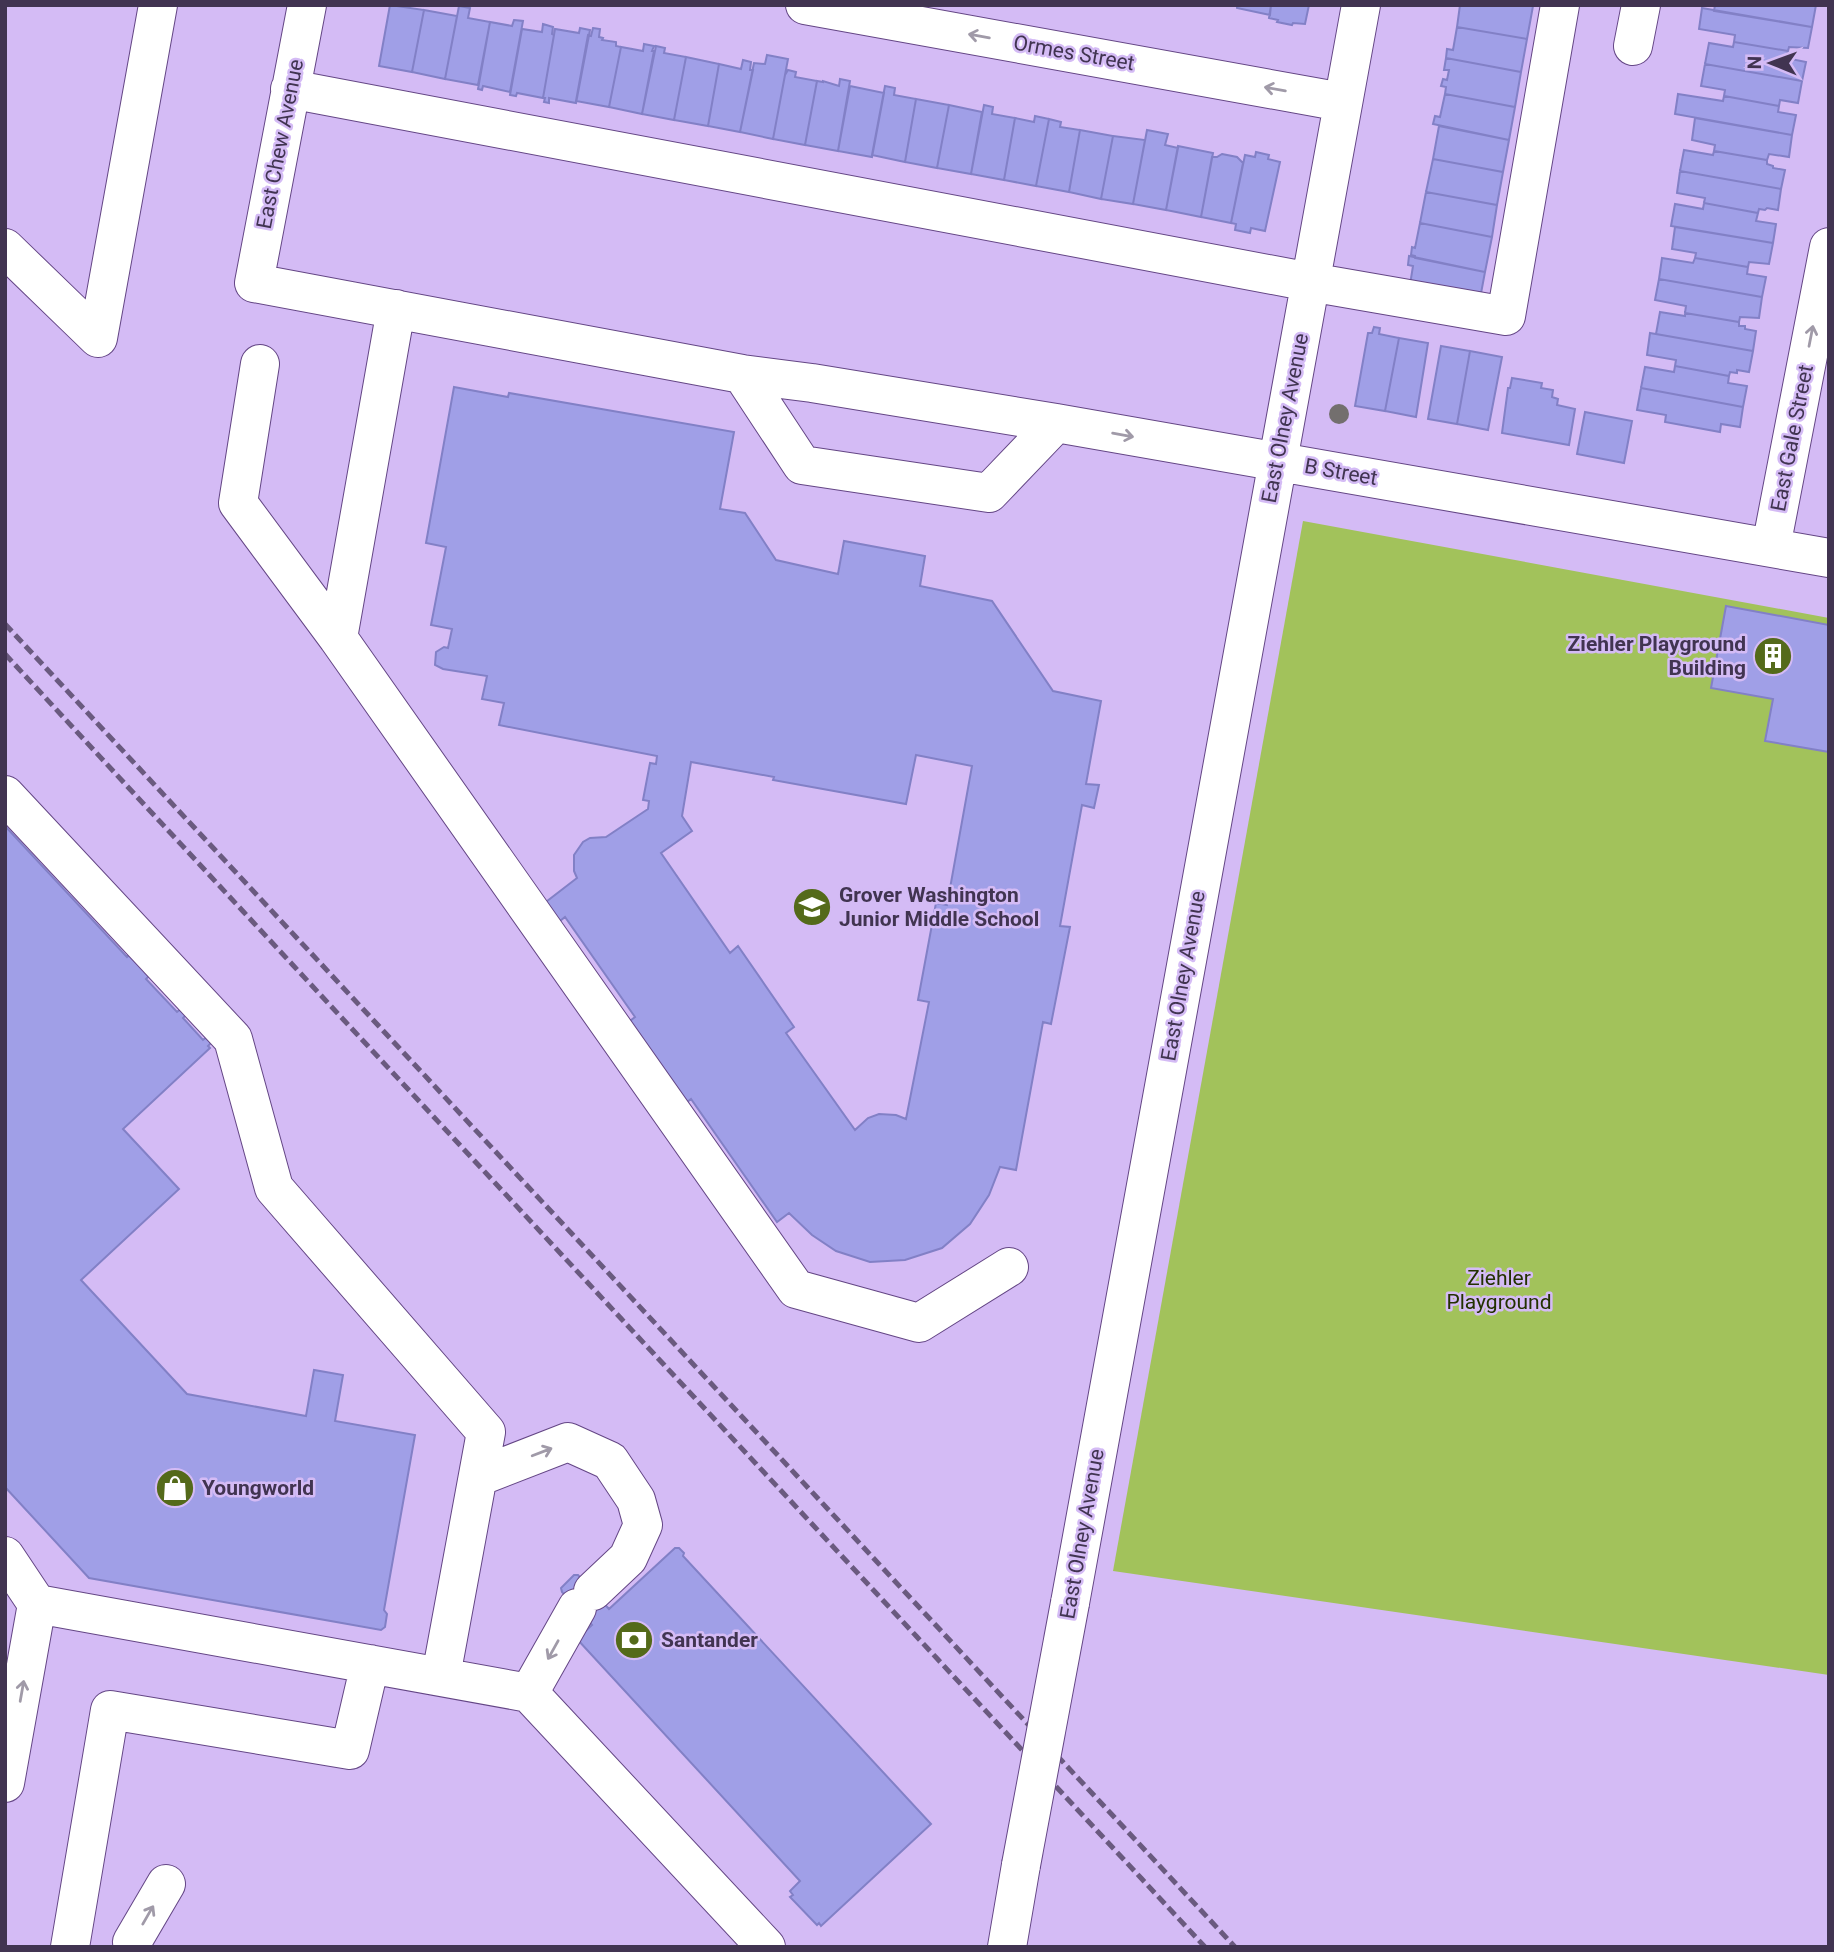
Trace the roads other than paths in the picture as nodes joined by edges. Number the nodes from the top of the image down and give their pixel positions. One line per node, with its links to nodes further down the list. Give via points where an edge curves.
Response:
1 (158, 5): 11 (street, via 99,338)
2 (307, 5): 8 (street, East Chew Avenue)
3 (805, 5): 9 (street, Ormes Street, one-way to 3)
4 (1360, 5): 9 (street, East Olney Avenue)
5 (1560, 5): 12 (street, via 1506,316)
6 (1641, 5): 7 (street)
7 (1633, 46)
8 (290, 89): 12 (street); 13 (street, East Chew Avenue)
9 (1342, 102): 12 (street, East Olney Avenue)
10 (1829, 247): 19 (street, East Gale Street, one-way to 10)
11 (5, 248)
12 (1310, 282): 18 (street, East Olney Avenue)
13 (254, 283): 14 (street, B Street)
14 (396, 309): 16 (street, B Street); 21 (street)
15 (260, 364): 21 (street, via 238,503)
16 (742, 374): 17 (street, B Street); 17 (street, via 802,465 989,493)
17 (1056, 424): 18 (street, B Street, one-way to 18)
18 (1278, 461): 19 (street, B Street); 35 (street, East Olney Avenue, bridge)
19 (1771, 547): 20 (street, B Street)
20 (1829, 558)
21 (338, 638): 23 (street, via 796,1289 919,1323)
22 (5, 795): 24 (street, via 233,1039 274,1188 486,1432)
23 (1009, 1267)
24 (478, 1477): 28 (street); 29 (street, one-way to 29, via 568,1442 610,1461 636,1500 643,1525 628,1558 585,1600)
25 (5, 1556): 26 (street)
26 (37, 1604): 27 (street); 30 (street, one-way to 26)
27 (370, 1664): 28 (street); 32 (street, via 350,1750 110,1710)
28 (441, 1676): 29 (street)
29 (529, 1693): 34 (street)
30 (5, 1783)
31 (166, 1884): 33 (street, one-way to 31, via 132,1942)
32 (64, 1945)
33 (134, 1947)
34 (766, 1947)
35 (1007, 1947)

